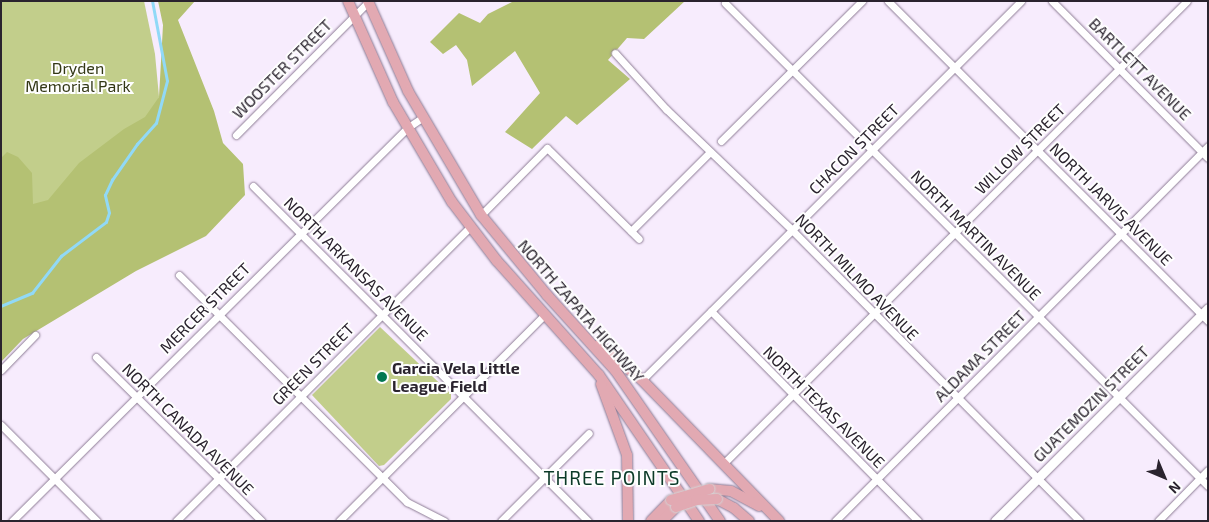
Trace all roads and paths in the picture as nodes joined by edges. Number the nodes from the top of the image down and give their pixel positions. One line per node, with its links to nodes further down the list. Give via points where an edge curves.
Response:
1 (348, 1): 9 (main road, NORTH ZAPATA HIGHWAY)
2 (862, 1): 13 (street)
3 (888, 1): 11 (street, NORTH JARVIS AVENUE)
4 (1022, 1): 11 (street, CHACON STREET)
5 (1052, 1): 12 (street, BARTLETT AVENUE)
6 (1187, 1): 12 (street, WILLOW STREET)
7 (368, 2): 9 (street, WOOSTER STREET); 14 (main road, NORTH ZAPATA HIGHWAY)
8 (725, 3): 13 (street, NORTH MARTIN AVENUE)
9 (354, 16): 15 (main road, NORTH ZAPATA HIGHWAY); 16 (street, WOOSTER STREET)
10 (615, 52): 21 (street, NORTH MILMO AVENUE)
11 (954, 68): 19 (street, CHACON STREET); 20 (street, NORTH JARVIS AVENUE)
12 (1120, 68): 18 (street, BARTLETT AVENUE); 20 (street, WILLOW STREET)
13 (793, 71): 17 (street); 19 (street, NORTH MARTIN AVENUE)
14 (422, 118): 15 (street, MERCER STREET); 24 (main road, NORTH ZAPATA HIGHWAY)
15 (407, 128): 25 (main road, NORTH ZAPATA HIGHWAY); 28 (street, MERCER STREET)
16 (236, 135)
17 (721, 141)
18 (1205, 149): 22 (street, BARTLETT AVENUE); 30 (street, ALDAMA STREET)
19 (872, 150): 26 (street, CHACON STREET); 29 (street, NORTH MARTIN AVENUE)
20 (1038, 150): 29 (street, WILLOW STREET); 30 (street, NORTH JARVIS AVENUE)
21 (710, 152): 26 (street, NORTH MILMO AVENUE); 27 (street)
22 (1208, 158)
23 (253, 186): 28 (street, NORTH ARKANSAS AVENUE)
24 (482, 215): 27 (street, via 547,148); 40 (main road, NORTH ZAPATA HIGHWAY)
25 (470, 227): 37 (street, GREEN STREET); 38 (main road, NORTH ZAPATA HIGHWAY)
26 (792, 230): 33 (street, CHACON STREET); 34 (street, NORTH MILMO AVENUE)
27 (631, 231): 31 (street)
28 (300, 233): 35 (street, MERCER STREET); 37 (street, NORTH ARKANSAS AVENUE)
29 (955, 233): 34 (street, WILLOW STREET); 39 (street, NORTH MARTIN AVENUE)
30 (1120, 234): 36 (street, NORTH JARVIS AVENUE); 39 (street, ALDAMA STREET)
31 (639, 239)
32 (179, 275): 35 (street)
33 (711, 311): 45 (street, CHACON STREET); 47 (street, NORTH TEXAS AVENUE)
34 (874, 313): 47 (street, WILLOW STREET); 51 (street, NORTH MILMO AVENUE)
35 (218, 314): 48 (street, MERCER STREET); 49 (street)
36 (1206, 314): 50 (main road, GUATEMOZIN STREET)
37 (381, 315): 46 (street, NORTH ARKANSAS AVENUE); 49 (street, GREEN STREET)
38 (544, 315): 44 (main road, NORTH ZAPATA HIGHWAY); 46 (street)
39 (1038, 317): 50 (street, NORTH MARTIN AVENUE); 51 (street, ALDAMA STREET)
40 (569, 319): 45 (main road); 78 (main road, NORTH ZAPATA HIGHWAY, via 630,390)
41 (35, 335): 43 (street)
42 (96, 357): 48 (street, NORTH CANADA AVENUE)
43 (1, 370)
44 (599, 375): 74 (main road, via 627,455); 77 (main road, NORTH ZAPATA HIGHWAY)
45 (642, 380): 54 (main road)
46 (464, 395): 56 (street, NORTH ARKANSAS AVENUE); 59 (street)
47 (793, 395): 54 (street, WILLOW STREET); 61 (street, NORTH TEXAS AVENUE)
48 (136, 396): 57 (street, MERCER STREET); 58 (street, NORTH CANADA AVENUE)
49 (300, 396): 58 (street, GREEN STREET); 59 (street)
50 (1119, 397): 60 (street, NORTH MARTIN AVENUE); 62 (main road, GUATEMOZIN STREET)
51 (956, 399): 61 (street, ALDAMA STREET); 62 (street, NORTH MILMO AVENUE)
52 (1, 424): 57 (street)
53 (589, 433): 56 (street)
54 (723, 464): 65 (main road)
55 (1208, 470): 60 (street)
56 (544, 476): 72 (street); 73 (street, NORTH ARKANSAS AVENUE)
57 (54, 478): 66 (street, MERCER STREET); 67 (street)
58 (218, 478): 68 (street, GREEN STREET); 69 (street, NORTH CANADA AVENUE)
59 (382, 478): 70 (street); 71 (street, via 407,502)
60 (1200, 478): 63 (street, NORTH MARTIN AVENUE); 84 (street)
61 (876, 479): 80 (street, ALDAMA STREET); 81 (street, NORTH TEXAS AVENUE)
62 (1038, 479): 82 (main road, GUATEMOZIN STREET); 83 (street, NORTH MILMO AVENUE)
63 (1208, 486)
64 (674, 504): 65 (main road, bridge, via 709,489 739,494); 75 (main road); 76 (main road); 79 (main road, bridge, via 717,499)
65 (776, 518)
66 (12, 521)
67 (97, 521)
68 (176, 521)
69 (262, 521)
70 (339, 521)
71 (444, 521)
72 (501, 521)
73 (588, 521)
74 (628, 521)
75 (651, 521)
76 (662, 521)
77 (699, 521)
78 (720, 521)
79 (749, 521)
80 (835, 521)
81 (918, 521)
82 (995, 521)
83 (1080, 521)
84 (1158, 521)

